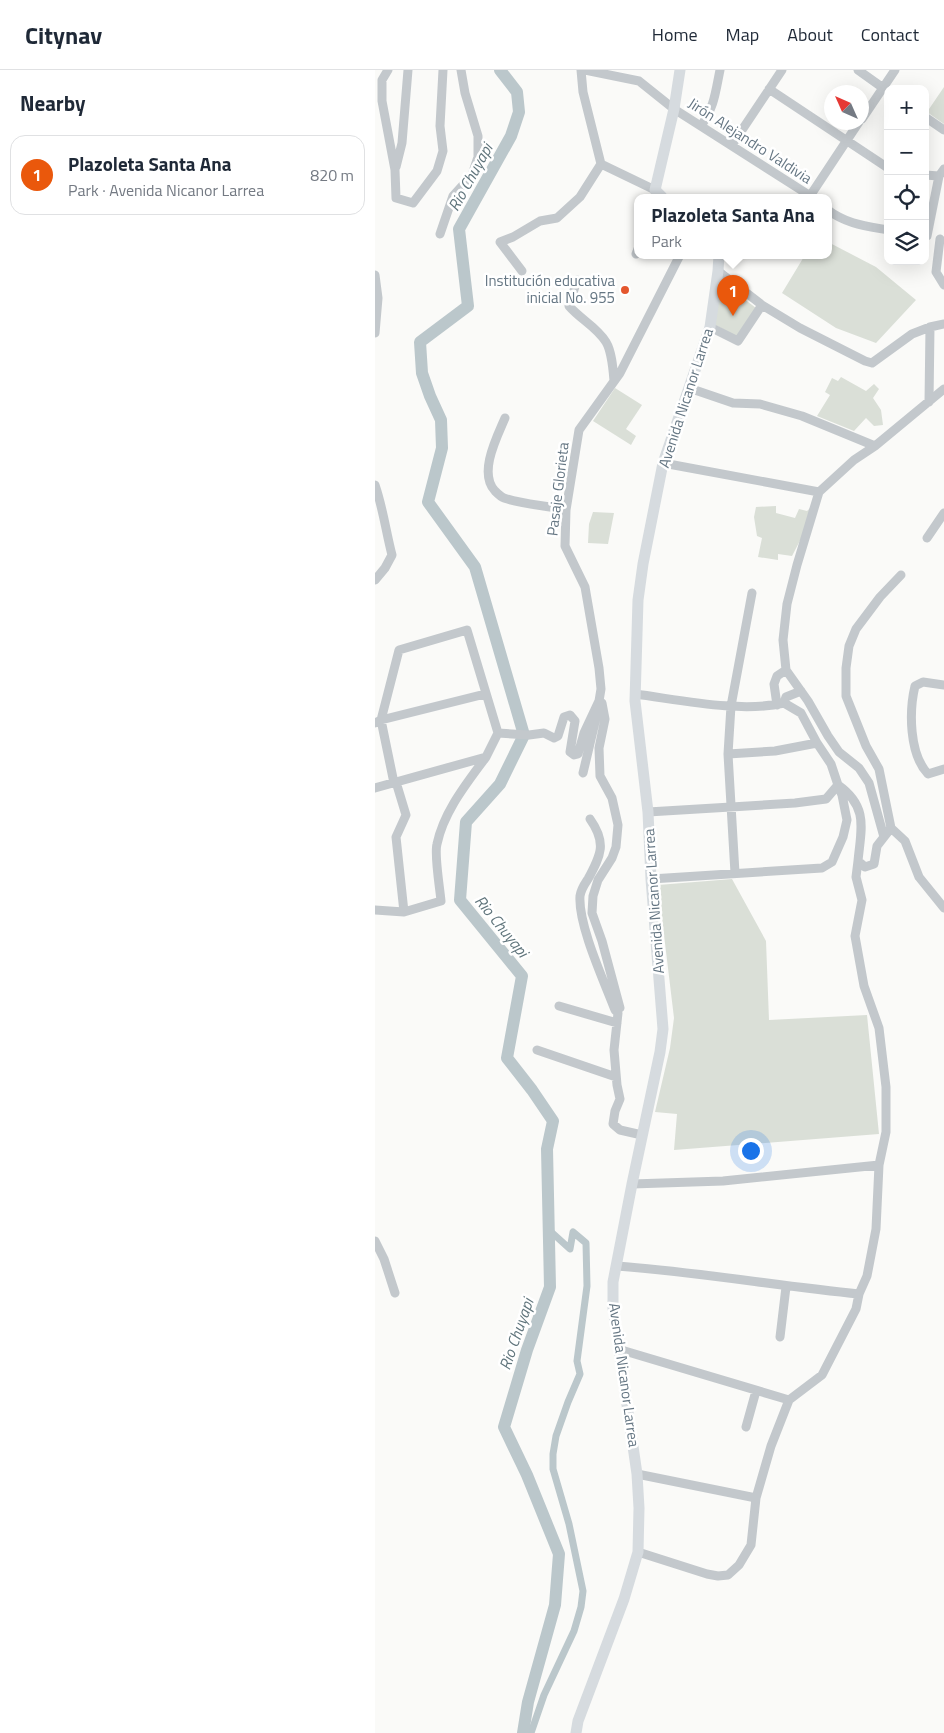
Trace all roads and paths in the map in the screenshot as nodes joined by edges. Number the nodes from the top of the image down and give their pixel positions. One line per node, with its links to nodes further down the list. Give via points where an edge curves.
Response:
1 (388, 70): 12 (street)
2 (408, 70): 27 (street, via 402,143)
3 (443, 70): 27 (street, via 440,126 443,151 437,171 413,203 396,198)
4 (461, 70): 35 (street, via 478,136 478,157 472,175 453,196)
5 (581, 70): 25 (street, via 583,92)
6 (585, 70): 17 (street, Jirón Alejandro Valdivia, via 639,81)
7 (680, 70): 17 (main road)
8 (720, 70): 20 (street, via 714,102)
9 (783, 70): 15 (street)
10 (858, 70): 14 (street)
11 (895, 70): 13 (street)
12 (379, 79): 27 (street)
13 (887, 85)
14 (884, 88)
15 (769, 89): 23 (street); 24 (street)
16 (884, 90): 18 (street)
17 (674, 109): 20 (street, Jirón Alejandro Valdivia); 29 (main road)
18 (869, 109)
19 (929, 120): 22 (street)
20 (701, 126): 24 (street, Jirón Alejandro Valdivia)
21 (854, 130): 23 (street)
22 (944, 130)
23 (846, 141): 26 (street); 31 (street)
24 (732, 145): 30 (street, Jirón Alejandro Valdivia)
25 (601, 164): 29 (street); 40 (street, via 580,197 557,218 540,221 500,242)
26 (884, 165)
27 (395, 170)
28 (941, 173): 33 (street)
29 (659, 193)
30 (806, 194)
31 (813, 194)
32 (832, 213): 34 (street, via 856,225)
33 (929, 223)
34 (884, 229)
35 (440, 234)
36 (929, 237): 37 (street)
37 (942, 240): 44 (street, via 936,272)
38 (678, 259): 50 (street, Pasaje Glorieta)
39 (719, 259): 41 (main road, Avenida Nicanor Larrea)
40 (523, 271)
41 (718, 272): 45 (street); 47 (main road, Avenida Nicanor Larrea)
42 (375, 275): 49 (street, via 378,298)
43 (577, 280): 50 (street, via 569,306 605,341)
44 (944, 285)
45 (762, 305): 47 (street, via 738,341); 48 (street, via 800,328 872,363 912,334)
46 (944, 324): 48 (street)
47 (710, 327): 51 (main road, Avenida Nicanor Larrea)
48 (930, 327): 53 (street)
49 (375, 333)
50 (615, 381): 59 (street, Pasaje Glorieta, via 579,430)
51 (689, 388): 55 (street, via 733,403 760,404 802,416); 56 (main road, Avenida Nicanor Larrea)
52 (944, 389): 53 (street)
53 (929, 402): 55 (street)
54 (505, 418): 59 (street, via 488,467 493,488 502,498)
55 (875, 446): 58 (street)
56 (663, 463): 58 (street); 69 (main road, Avenida Nicanor Larrea, via 638,600)
57 (375, 485): 63 (street, via 392,555)
58 (819, 492): 65 (street, via 787,604 783,640)
59 (566, 510): 70 (street, Pasaje Glorieta, via 565,546 585,587 599,668)
60 (944, 513): 61 (street)
61 (927, 538)
62 (901, 575): 86 (street, via 856,629 849,646 846,668 846,696 879,769)
63 (375, 580)
64 (752, 593): 72 (street)
65 (786, 670): 67 (street); 71 (street, via 777,676 774,684)
66 (944, 685): 78 (street, via 923,682 915,686 910,715 916,751 923,768 928,774)
67 (801, 691): 71 (street, via 786,696); 87 (street, via 839,752 859,768 869,783)
68 (485, 694): 73 (street); 73 (street, via 467,630 399,650); 74 (street)
69 (635, 694): 72 (street); 84 (main road, Avenida Nicanor Larrea)
70 (599, 701): 74 (street, via 578,754 570,752 575,721 570,715 565,717 558,736 554,738 544,733 529,736); 79 (street); 95 (street, via 605,719 599,748 600,776 613,798 618,825 616,847 598,880 592,913 620,1008)
71 (781, 704): 72 (street, via 769,707); 75 (street, via 801,713)
72 (731, 706): 76 (street)
73 (378, 721): 80 (street)
74 (498, 733): 77 (street)
75 (817, 743): 76 (street, via 775,751); 81 (street, via 831,764)
76 (728, 754): 83 (street)
77 (486, 757): 80 (street); 93 (street, via 458,795 436,845 441,901)
78 (944, 769)
79 (583, 773)
80 (395, 783): 82 (street); 93 (street, via 406,815 396,837)
81 (838, 785): 83 (street, via 826,799); 88 (street, via 849,793 859,809 862,829); 89 (street, via 847,820 832,862 822,868)
82 (375, 788)
83 (730, 807): 84 (street); 89 (street)
84 (648, 812): 90 (main road, Avenida Nicanor Larrea)
85 (590, 820): 95 (street, via 601,839 601,854 582,888 583,921)
86 (891, 828): 87 (street); 91 (street, via 905,841 919,877)
87 (884, 836): 88 (street, via 877,846 874,864 865,867)
88 (858, 861): 99 (street, via 856,876 861,900 855,936 864,986 879,1028 886,1087 886,1132)
89 (735, 873): 90 (street)
90 (651, 879): 98 (main road, Avenida Nicanor Larrea, via 663,1029)
91 (944, 908)
92 (375, 910): 93 (street)
93 (403, 912)
94 (559, 1006): 95 (street)
95 (617, 1018): 97 (street)
96 (537, 1050): 97 (street)
97 (616, 1077): 98 (street, via 619,1099 613,1124 620,1130)
98 (643, 1135): 100 (main road, Avenida Nicanor Larrea)
99 (879, 1165): 100 (street, via 723,1181); 105 (street, via 876,1228 867,1276)
100 (632, 1184): 102 (main road, Avenida Nicanor Larrea)
101 (375, 1241): 104 (street)
102 (617, 1266): 103 (street); 107 (main road, Avenida Nicanor Larrea, via 613,1308)
103 (787, 1286): 105 (street); 106 (street)
104 (395, 1293)
105 (859, 1294): 109 (street, via 856,1309 822,1375)
106 (780, 1337)
107 (618, 1349): 108 (street); 111 (main road, Avenida Nicanor Larrea)
108 (756, 1391): 109 (street); 110 (street)
109 (789, 1400): 112 (street)
110 (746, 1427)
111 (637, 1474): 112 (street); 113 (main road, Avenida Nicanor Larrea)
112 (756, 1498): 113 (street, via 751,1545 739,1565 728,1575 707,1574)
113 (639, 1552): 114 (main road, Avenida Nicanor Larrea)
114 (576, 1733)

